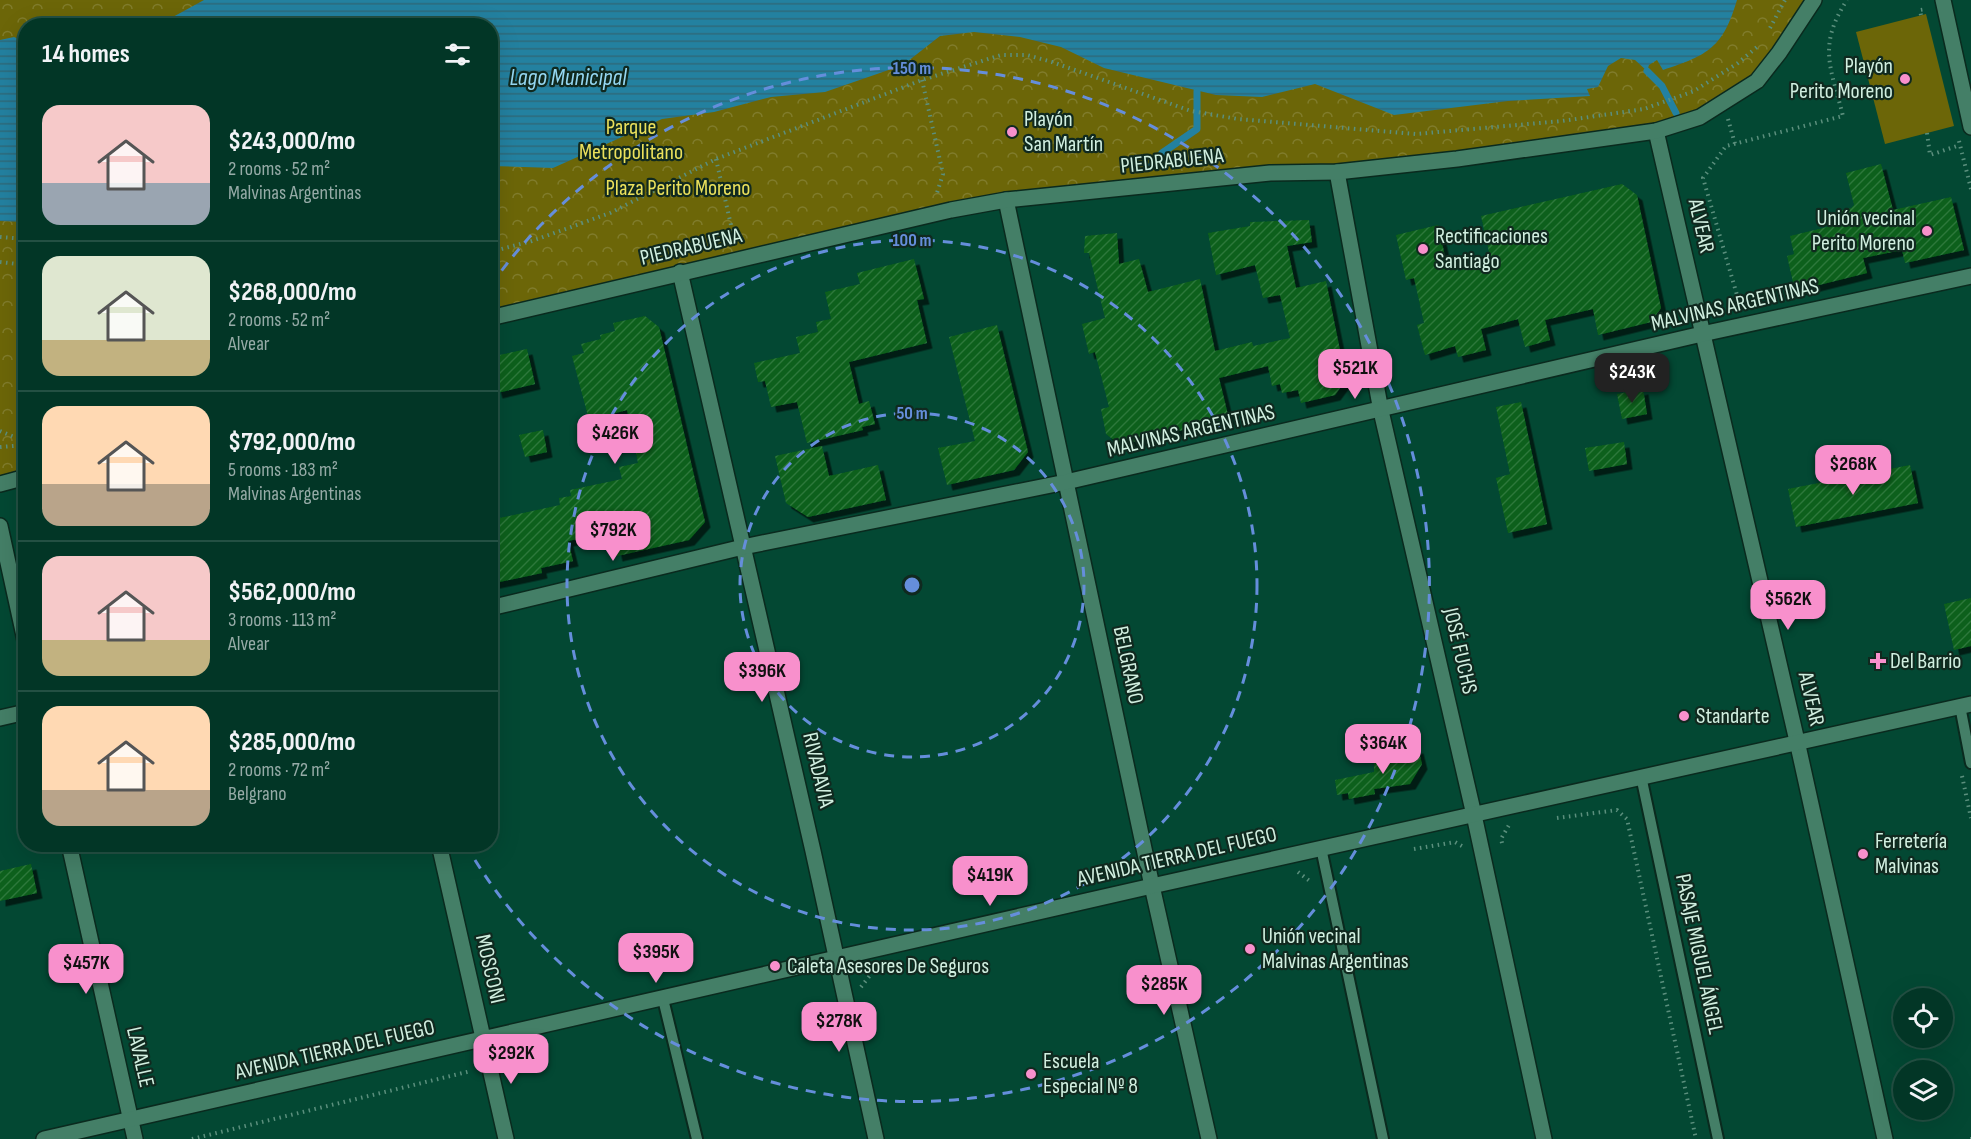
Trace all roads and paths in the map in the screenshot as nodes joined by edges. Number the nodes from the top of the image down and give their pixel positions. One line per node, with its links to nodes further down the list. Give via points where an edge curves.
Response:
1 (1785, 0): 5 (path)
2 (1814, 0): 9 (street, PIEDRABUENA, via 1757,81 1700,117)
3 (1847, 0): 24 (path, via 1837,16 1826,50 1843,116 1726,146 1703,178 1737,295)
4 (1943, 0): 8 (street)
5 (1769, 31)
6 (1759, 45): 7 (path, via 1723,74 1661,104 1562,121 1416,134 1191,111 1027,55 991,57)
7 (922, 81): 12 (path); 15 (path, via 943,174)
8 (1971, 127)
9 (1656, 131): 13 (street, PIEDRABUENA); 26 (street, ALVEAR)
10 (1927, 133): 11 (path, via 1930,155)
11 (1960, 146)
12 (716, 159): 16 (path); 19 (path, via 610,213)
13 (1337, 172): 14 (street, PIEDRABUENA, via 1270,174); 27 (street, JOSÉ FUCHS)
14 (1006, 200): 15 (street, PIEDRABUENA); 33 (street, BELGRANO)
15 (929, 215): 22 (street, PIEDRABUENA)
16 (733, 234)
17 (0, 237): 18 (path)
18 (18, 238)
19 (498, 250)
20 (0, 262): 21 (path)
21 (18, 265)
22 (681, 272): 25 (street, PIEDRABUENA); 36 (street, RIVADAVIA)
23 (1971, 276): 26 (street, MALVINAS ARGENTINAS)
24 (1753, 306)
25 (498, 316)
26 (1702, 334): 27 (street, MALVINAS ARGENTINAS); 42 (street, ALVEAR)
27 (1381, 411): 33 (street, MALVINAS ARGENTINAS); 45 (street, JOSÉ FUCHS)
28 (0, 431): 29 (path)
29 (18, 439)
30 (18, 444): 31 (path)
31 (0, 447)
32 (18, 479): 34 (street)
33 (1066, 482): 36 (street, MALVINAS ARGENTINAS); 56 (street, BELGRANO)
34 (0, 484)
35 (0, 526): 38 (street)
36 (743, 548): 37 (street, MALVINAS ARGENTINAS); 57 (street, RIVADAVIA)
37 (498, 606)
38 (18, 608)
39 (1965, 705): 42 (street, AVENIDA TIERRA DEL FUEGO); 43 (lane)
40 (18, 714): 41 (street)
41 (0, 718)
42 (1797, 741): 44 (street, AVENIDA TIERRA DEL FUEGO); 75 (street, ALVEAR)
43 (1971, 763)
44 (1641, 776): 45 (street, AVENIDA TIERRA DEL FUEGO); 74 (lane, PASAJE MIGUEL ÁNGEL)
45 (1474, 815): 49 (street, AVENIDA TIERRA DEL FUEGO); 72 (street, JOSÉ FUCHS)
46 (1546, 819): 73 (path, via 1617,810 1627,819)
47 (1510, 823): 51 (path, via 1501,839)
48 (1455, 843): 50 (path)
49 (1321, 848): 56 (street, AVENIDA TIERRA DEL FUEGO); 71 (lane)
50 (1410, 850)
51 (1503, 850)
52 (71, 852): 63 (street, LAVALLE)
53 (441, 852): 61 (street, MOSCONI)
54 (1298, 872): 55 (path)
55 (1286, 874)
56 (1152, 886): 57 (street, AVENIDA TIERRA DEL FUEGO); 70 (street, BELGRANO)
57 (835, 960): 60 (street, AVENIDA TIERRA DEL FUEGO); 69 (street, RIVADAVIA)
58 (877, 968): 59 (path)
59 (859, 990)
60 (663, 999): 61 (street, AVENIDA TIERRA DEL FUEGO); 68 (lane)
61 (483, 1039): 63 (street, AVENIDA TIERRA DEL FUEGO); 67 (street, MOSCONI)
62 (478, 1070): 66 (path)
63 (131, 1120): 64 (street, AVENIDA TIERRA DEL FUEGO); 65 (street, LAVALLE)
64 (44, 1139)
65 (135, 1139)
66 (192, 1139)
67 (506, 1139)
68 (697, 1139)
69 (876, 1139)
70 (1209, 1139)
71 (1383, 1139)
72 (1544, 1139)
73 (1696, 1139)
74 (1718, 1139)
75 (1885, 1139)

